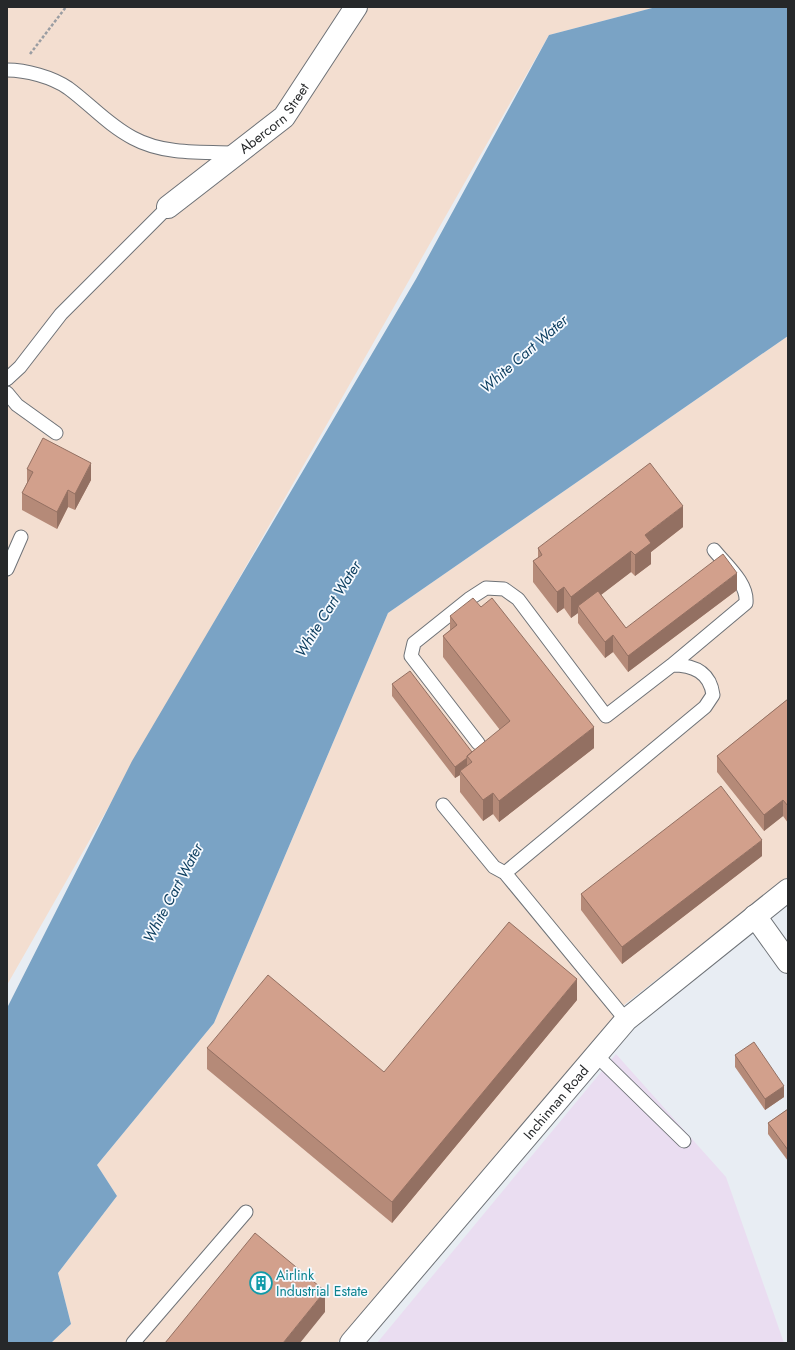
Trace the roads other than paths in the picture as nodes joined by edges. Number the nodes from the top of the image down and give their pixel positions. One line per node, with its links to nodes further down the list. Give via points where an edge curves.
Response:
1 (356, 7): 3 (street, Abercorn Street, via 284,117)
2 (12, 70): 3 (lane, via 43,77 67,87 107,121 134,138 163,149)
3 (238, 153): 4 (street, Abercorn Street)
4 (168, 207): 5 (lane, via 61,314 20,367)
5 (7, 379)
6 (7, 393): 7 (lane, via 17,405)
7 (56, 433)
8 (21, 536): 10 (lane)
9 (714, 550): 11 (lane, via 740,581 747,594 746,603)
10 (7, 569)
11 (672, 665): 12 (lane, via 606,716 518,599 504,589 486,588 414,643 411,656); 14 (lane, via 685,665 702,674 711,683 713,695 705,707)
12 (478, 743)
13 (443, 805): 14 (lane, via 494,866)
14 (505, 873): 18 (lane)
15 (788, 890): 16 (street, Inchinnan Road)
16 (755, 916): 17 (street); 18 (street, Inchinnan Road)
17 (788, 962)
18 (626, 1020): 19 (street, Inchinnan Road)
19 (595, 1054): 20 (lane); 23 (street, Inchinnan Road)
20 (684, 1141)
21 (246, 1212): 22 (lane)
22 (133, 1343)
23 (351, 1343)

